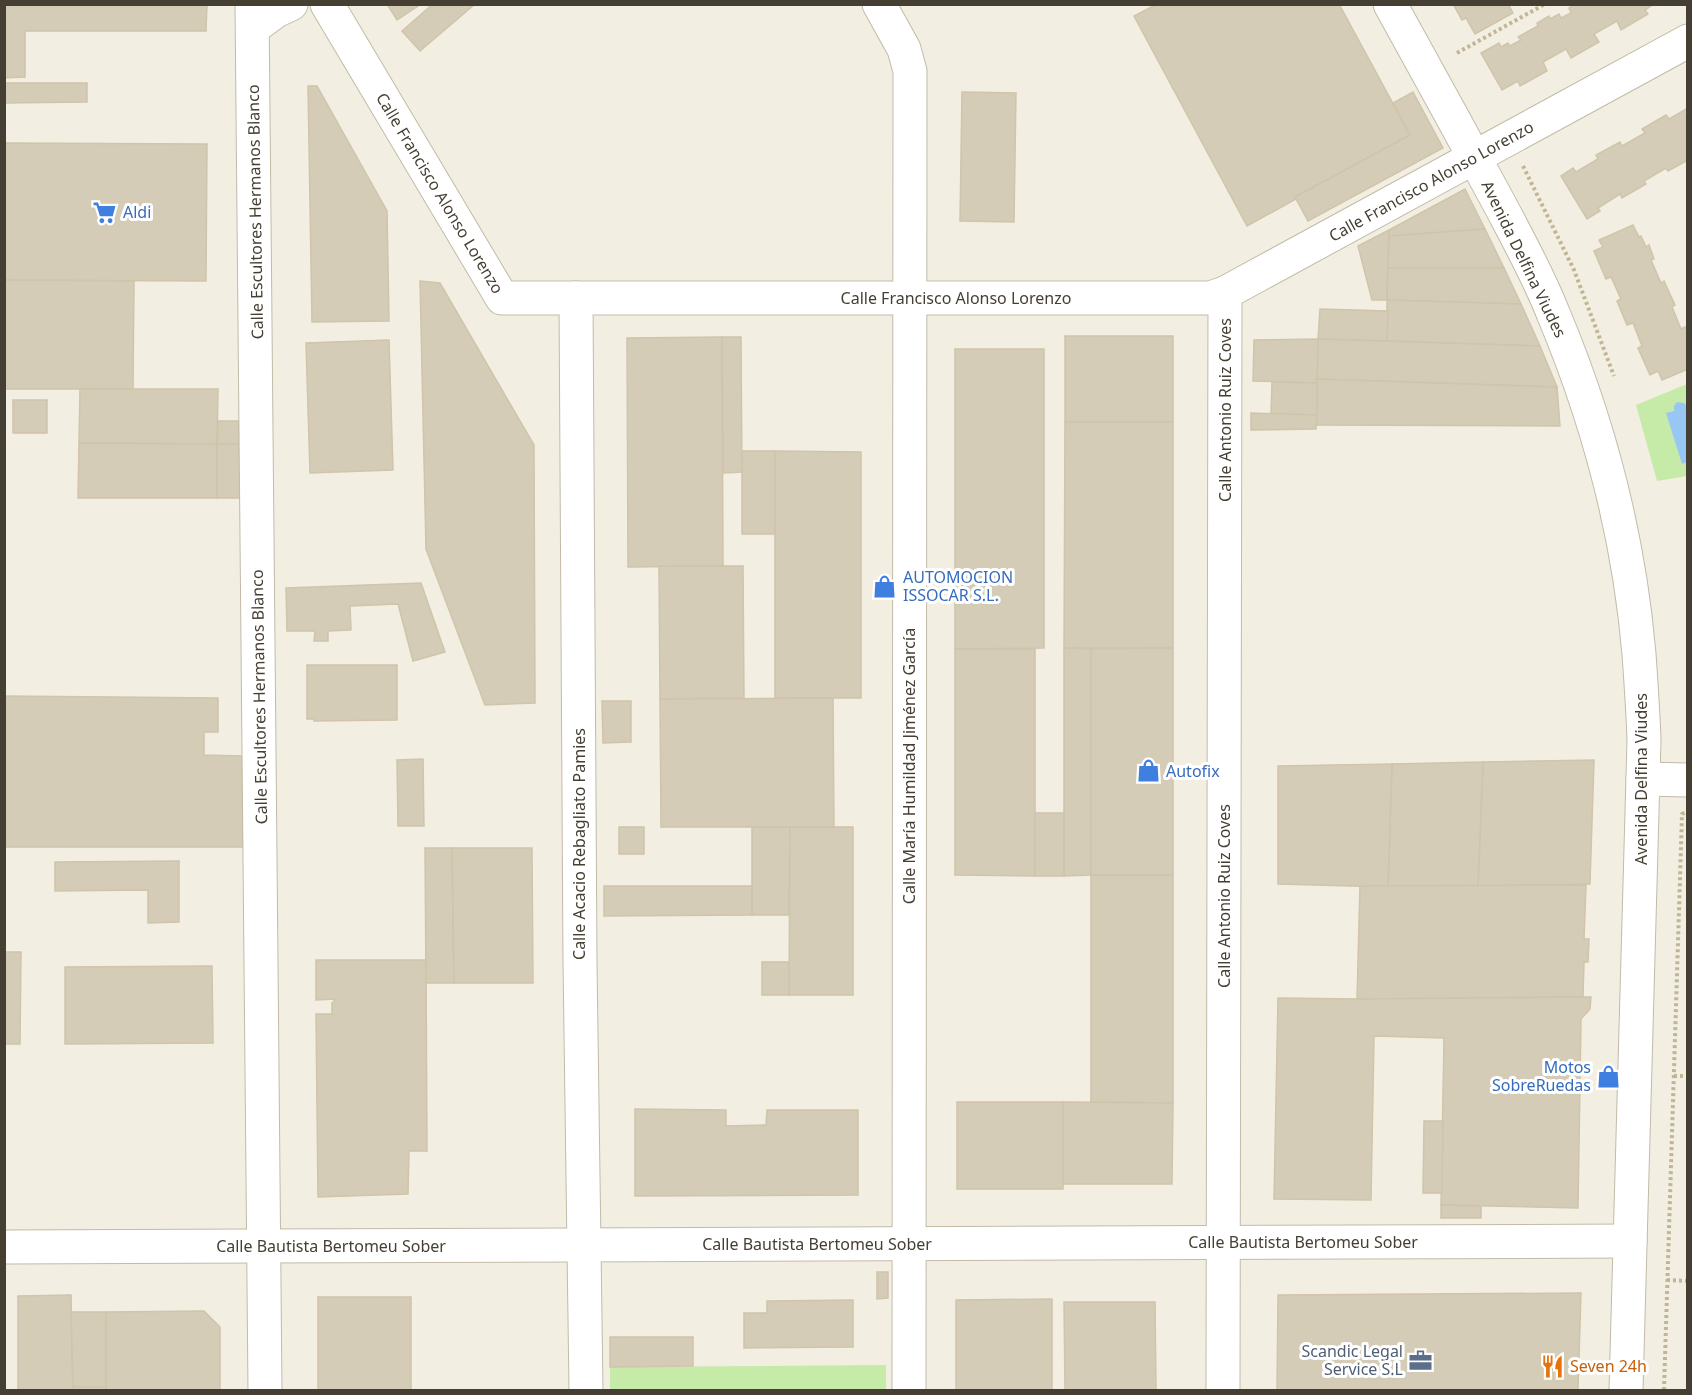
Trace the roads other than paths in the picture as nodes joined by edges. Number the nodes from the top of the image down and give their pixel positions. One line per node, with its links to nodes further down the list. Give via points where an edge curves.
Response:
1 (291, 4): 5 (street)
2 (327, 4): 9 (street, Calle Francisco Alonso Lorenzo, via 502,298)
3 (879, 4): 10 (street, Calle María Humildad Jiménez García, via 909,64)
4 (1390, 4): 7 (street, Avenida Delfina Viudes)
5 (252, 16): 17 (street, Calle Escultores Hermanos Blanco)
6 (1688, 41): 7 (street, Calle Francisco Alonso Lorenzo)
7 (1474, 157): 8 (street, Calle Francisco Alonso Lorenzo); 11 (street, Avenida Delfina Viudes, via 1553,311 1590,411 1607,472 1621,533 1639,652)
8 (1225, 293): 10 (street, Calle Francisco Alonso Lorenzo, via 1210,298); 14 (street, Calle Antonio Ruiz Coves)
9 (576, 298): 10 (street, Calle Francisco Alonso Lorenzo); 16 (street, Calle Acacio Rebagliato Pamies)
10 (910, 298): 15 (street, Calle María Humildad Jiménez García)
11 (1643, 779): 12 (street); 13 (street, Avenida Delfina Viudes)
12 (1688, 780)
13 (1630, 1240): 14 (street, Calle Bautista Bertomeu Sober); 23 (street, Avenida Delfina Viudes)
14 (1222, 1242): 15 (street, Calle Bautista Bertomeu Sober); 22 (street, Calle Antonio Ruiz Coves)
15 (908, 1244): 16 (street, Calle Bautista Bertomeu Sober); 21 (street, Calle María Humildad Jiménez García)
16 (584, 1245): 17 (street, Calle Bautista Bertomeu Sober); 20 (street, Calle Acacio Rebagliato Pamies)
17 (264, 1246): 18 (street, Calle Bautista Bertomeu Sober); 19 (street, Calle Escultores Hermanos Blanco)
18 (4, 1247)
19 (265, 1390)
20 (586, 1390)
21 (909, 1390)
22 (1223, 1390)
23 (1626, 1390)

